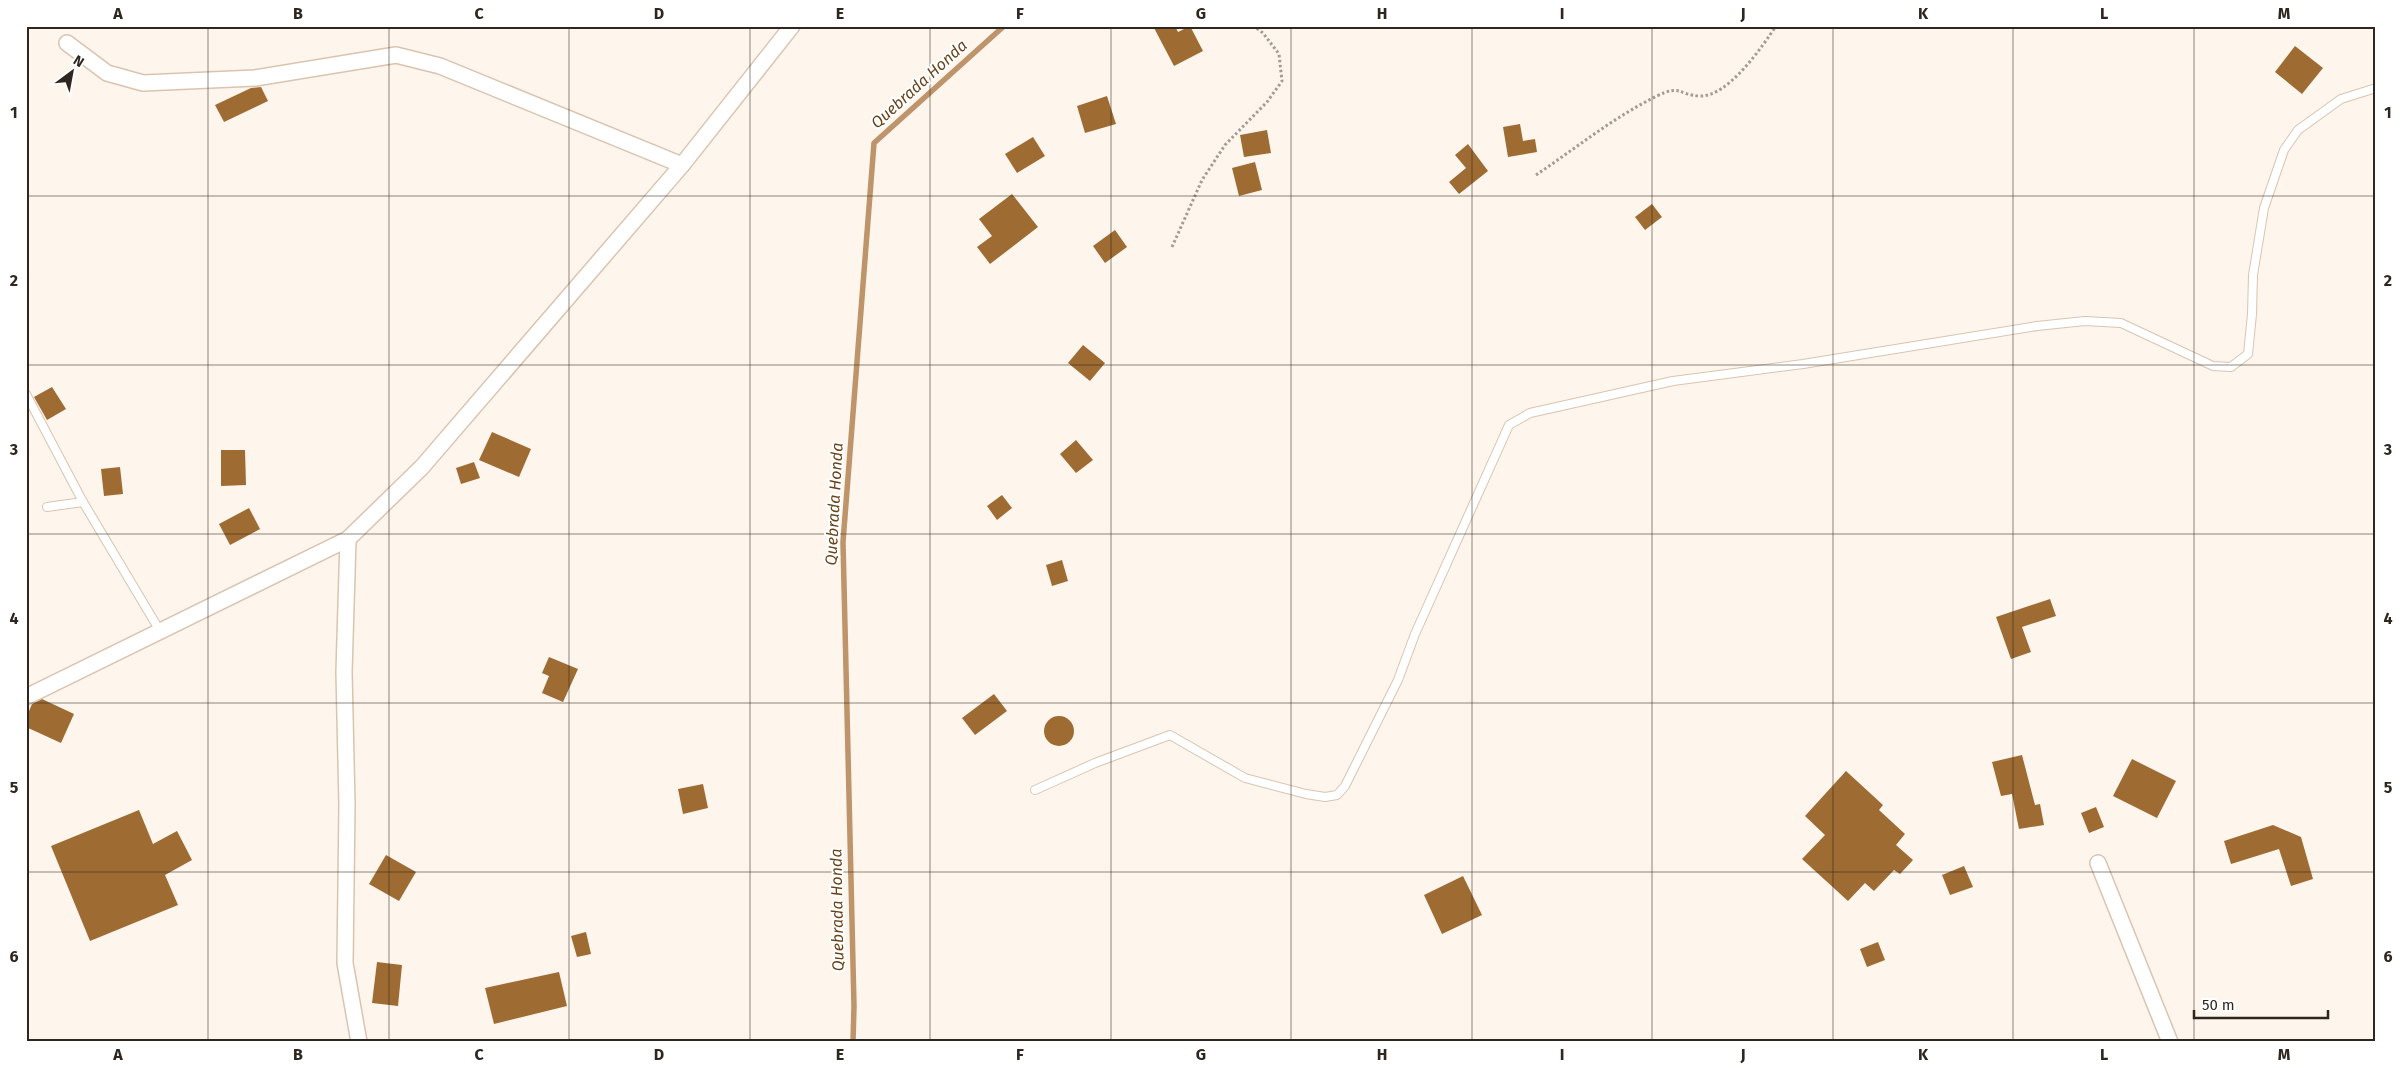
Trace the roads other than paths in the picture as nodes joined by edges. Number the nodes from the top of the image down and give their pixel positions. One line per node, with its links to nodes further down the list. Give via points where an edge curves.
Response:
1 (792, 26): 4 (street)
2 (67, 43): 4 (street, via 108,74 143,83 255,78 396,55 440,66)
3 (2376, 88): 11 (lane, via 2341,99 2298,130 2284,150 2264,208 2254,265 2248,354 2231,367 2213,366 2121,323 2085,321 1673,381 1530,413 1509,425 1414,634 1398,680 1345,786 1337,795 1306,794 1245,778 1170,735)
4 (682, 165): 8 (street, via 422,467)
5 (26, 394): 6 (lane)
6 (83, 502): 7 (lane); 9 (lane)
7 (47, 507)
8 (348, 539): 9 (street); 13 (street, via 344,672 347,805 345,963)
9 (160, 631): 10 (street)
10 (26, 697)
11 (1035, 790)
12 (2098, 863): 14 (street)
13 (358, 1042)
14 (2170, 1042)

